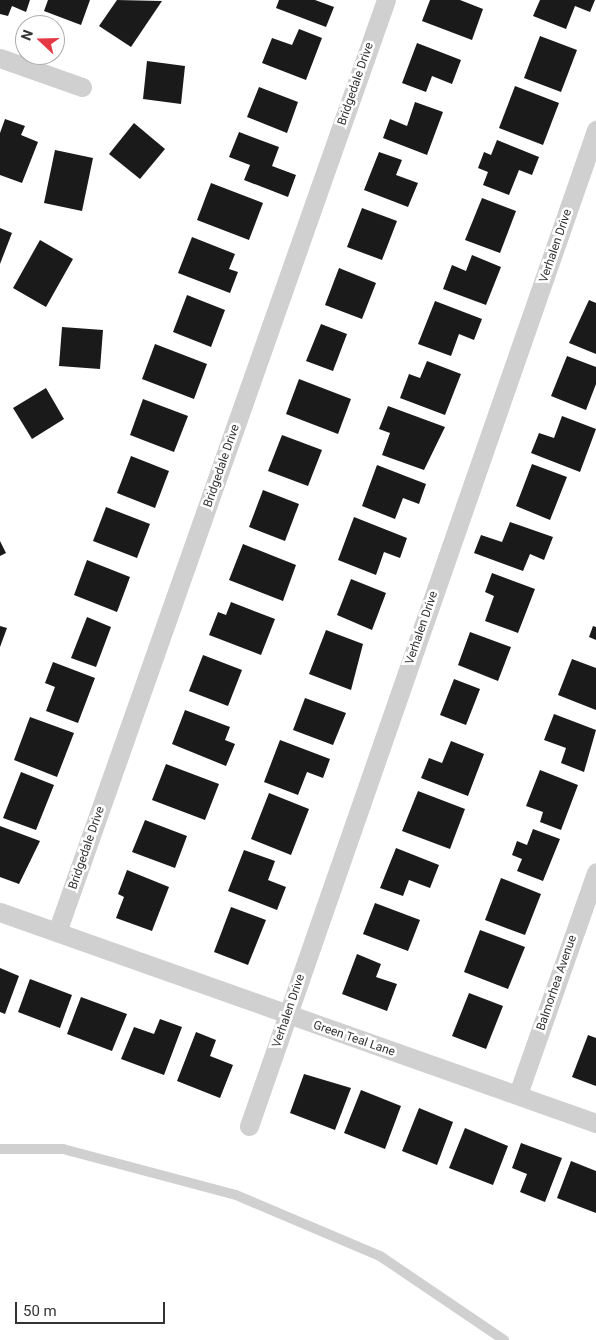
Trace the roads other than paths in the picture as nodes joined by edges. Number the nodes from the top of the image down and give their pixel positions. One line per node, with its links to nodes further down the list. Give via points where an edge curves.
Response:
1 (386, 0): 7 (street, Bridgedale Drive)
2 (0, 58): 3 (street)
3 (82, 87)
4 (596, 130): 8 (street, Verhalen Drive)
5 (596, 872): 9 (street, Balmorhea Avenue)
6 (0, 912): 7 (street, Green Teal Lane)
7 (57, 932): 8 (street, Green Teal Lane)
8 (287, 1017): 9 (street, Green Teal Lane); 11 (street, Verhalen Drive)
9 (518, 1094): 10 (street, Green Teal Lane)
10 (596, 1123)
11 (249, 1126)
12 (0, 1149): 13 (lane, via 63,1149 236,1194 380,1256)
13 (504, 1340)

